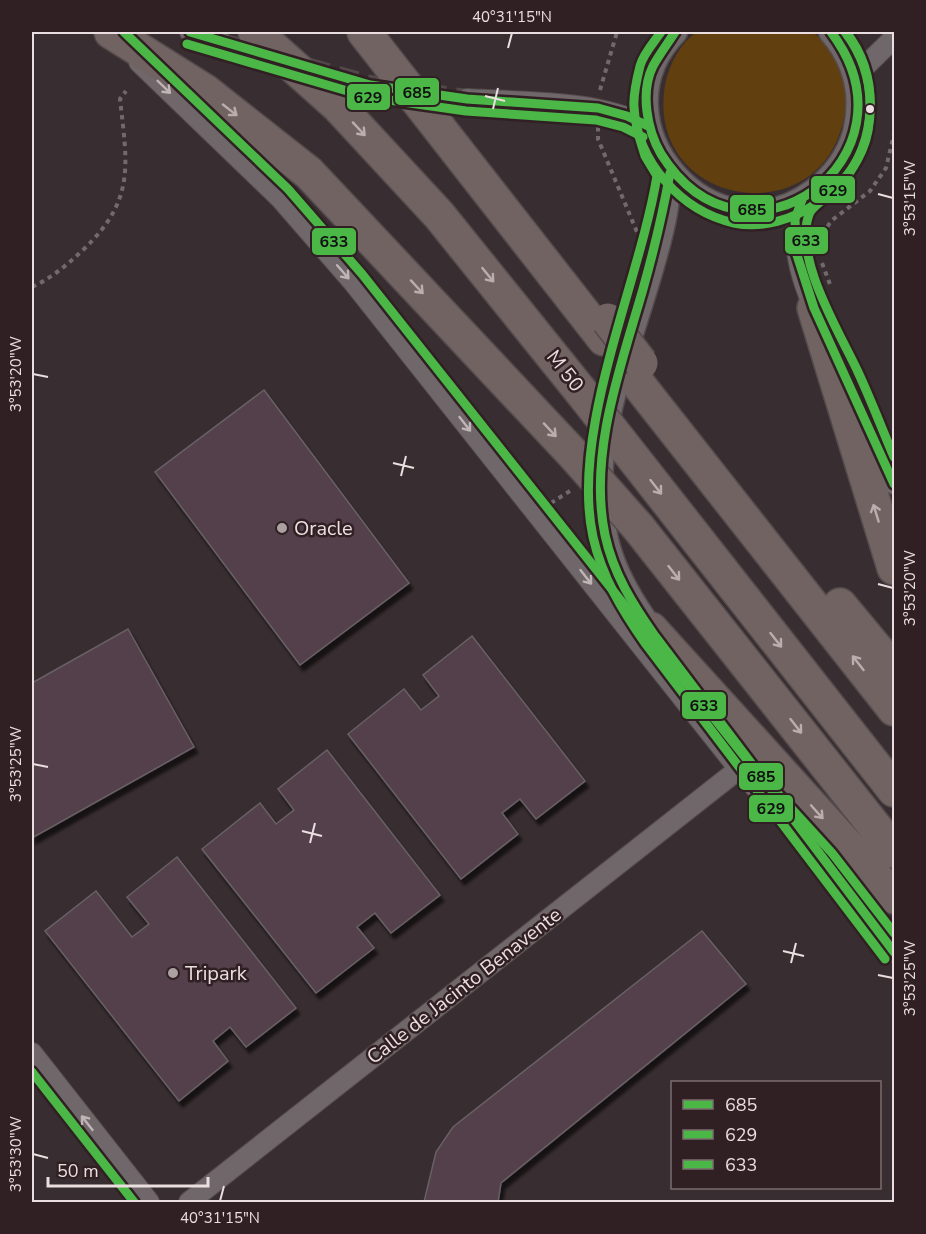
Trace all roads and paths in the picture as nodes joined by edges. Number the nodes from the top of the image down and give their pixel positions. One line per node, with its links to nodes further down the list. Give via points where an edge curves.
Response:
1 (109, 32): 31 (street, one-way to 31, via 280,198); 33 (highway, one-way to 33, bridge, via 205,91 309,173 638,528)
2 (190, 32): 10 (street)
3 (255, 32): 32 (highway, M 50, one-way to 32, bridge, via 338,106 439,215)
4 (364, 32): 24 (highway)
5 (384, 32): 24 (highway)
6 (617, 32): 14 (path, via 601,83)
7 (675, 32): 15 (street, via 652,67 646,96)
8 (831, 32): 11 (street, via 844,46)
9 (894, 38): 11 (street)
10 (222, 43)
11 (856, 75): 18 (street, via 860,112 851,148 831,178)
12 (126, 91): 22 (path, via 120,99 126,167 117,207 89,244 63,268)
13 (467, 99): 14 (street)
14 (598, 108): 15 (street); 19 (path, via 597,139)
15 (648, 126): 17 (street, via 656,151)
16 (894, 134): 20 (path, via 886,168 870,191 831,221)
17 (670, 173): 18 (street, via 685,187 721,207 762,211); 28 (street, via 664,218 606,431 601,480 602,516 609,551 624,587)
18 (802, 200): 23 (street, via 795,219 796,252)
19 (640, 239)
20 (816, 245)
21 (820, 256): 23 (path)
22 (32, 287)
23 (823, 299): 26 (street); 27 (highway, one-way to 23)
24 (606, 330): 25 (highway)
25 (638, 371): 29 (highway); 30 (highway, one-way to 25)
26 (894, 484)
27 (894, 568)
28 (651, 629): 34 (street); 35 (highway, one-way to 35)
29 (894, 670)
30 (894, 709)
31 (739, 770): 34 (street); 39 (street, Calle de Jacinto Benavente)
32 (894, 790)
33 (894, 851)
34 (823, 861): 36 (street)
35 (894, 897)
36 (894, 952)
37 (32, 1053): 38 (street, one-way to 37)
38 (149, 1203)
39 (189, 1203)

